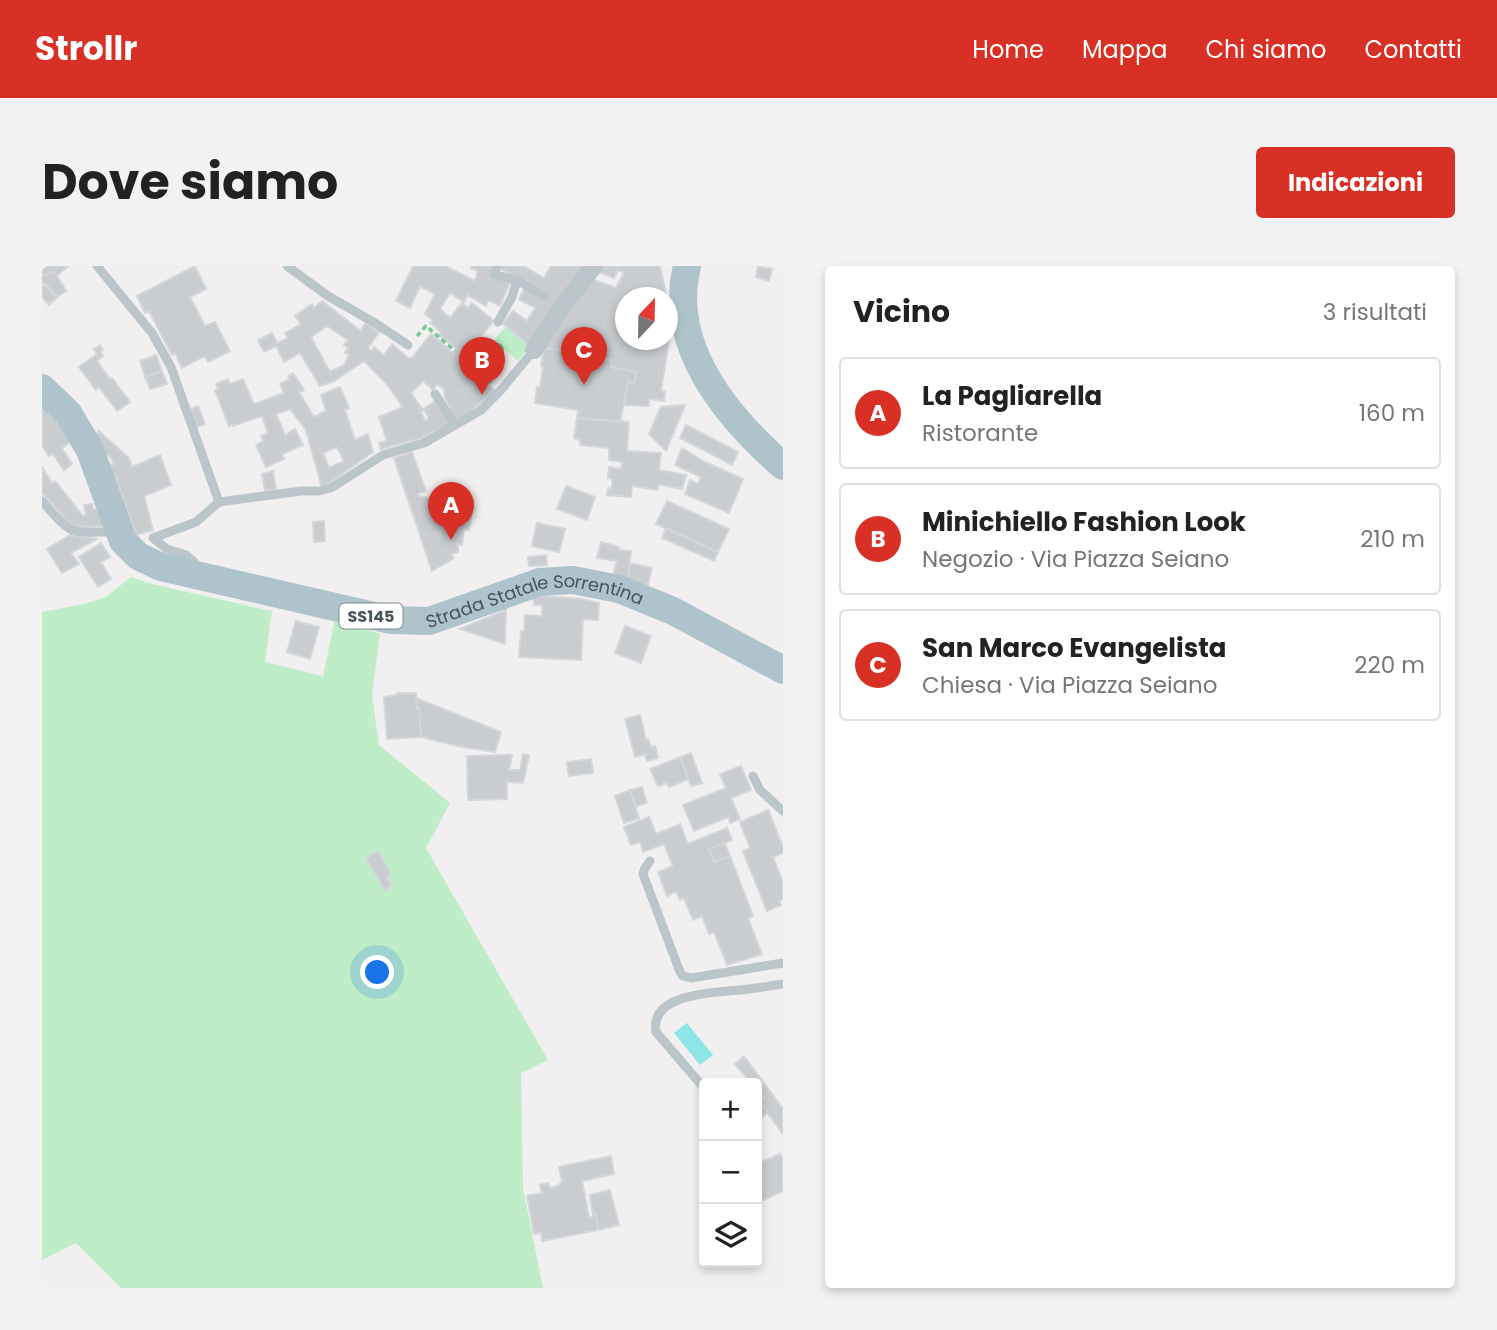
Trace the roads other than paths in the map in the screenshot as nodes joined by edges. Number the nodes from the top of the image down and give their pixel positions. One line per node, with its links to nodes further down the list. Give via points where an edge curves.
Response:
1 (97, 266): 16 (lane, via 152,333 171,367)
2 (287, 266): 9 (lane)
3 (497, 266): 6 (lane, via 494,275)
4 (594, 266): 10 (street, via 560,305)
5 (687, 266): 14 (main road, via 682,284 684,321 695,357 713,391)
6 (517, 280): 7 (lane); 8 (lane)
7 (544, 296)
8 (498, 322)
9 (408, 345)
10 (534, 350): 13 (lane, via 481,410)
11 (42, 388): 17 (main road, via 68,413 90,450)
12 (435, 394): 13 (lane)
13 (456, 425): 16 (lane, via 424,443 383,454 331,488)
14 (783, 467)
15 (42, 500): 17 (lane, via 69,528 109,532)
16 (219, 502): 18 (lane, via 197,522 153,538 194,562)
17 (123, 541): 18 (main road, Strada Statale Sorrentina / SS145, via 138,556)
18 (189, 574): 19 (main road, Strada Statale Sorrentina / SS145, via 391,620 429,621 540,582 573,580 619,589 673,611)
19 (783, 670)
20 (753, 776): 21 (lane)
21 (783, 811)
22 (650, 861): 23 (lane, via 643,874 683,976)
23 (783, 963)
24 (783, 984): 25 (lane, via 695,995 661,1009 654,1022 656,1031)
25 (699, 1082)

